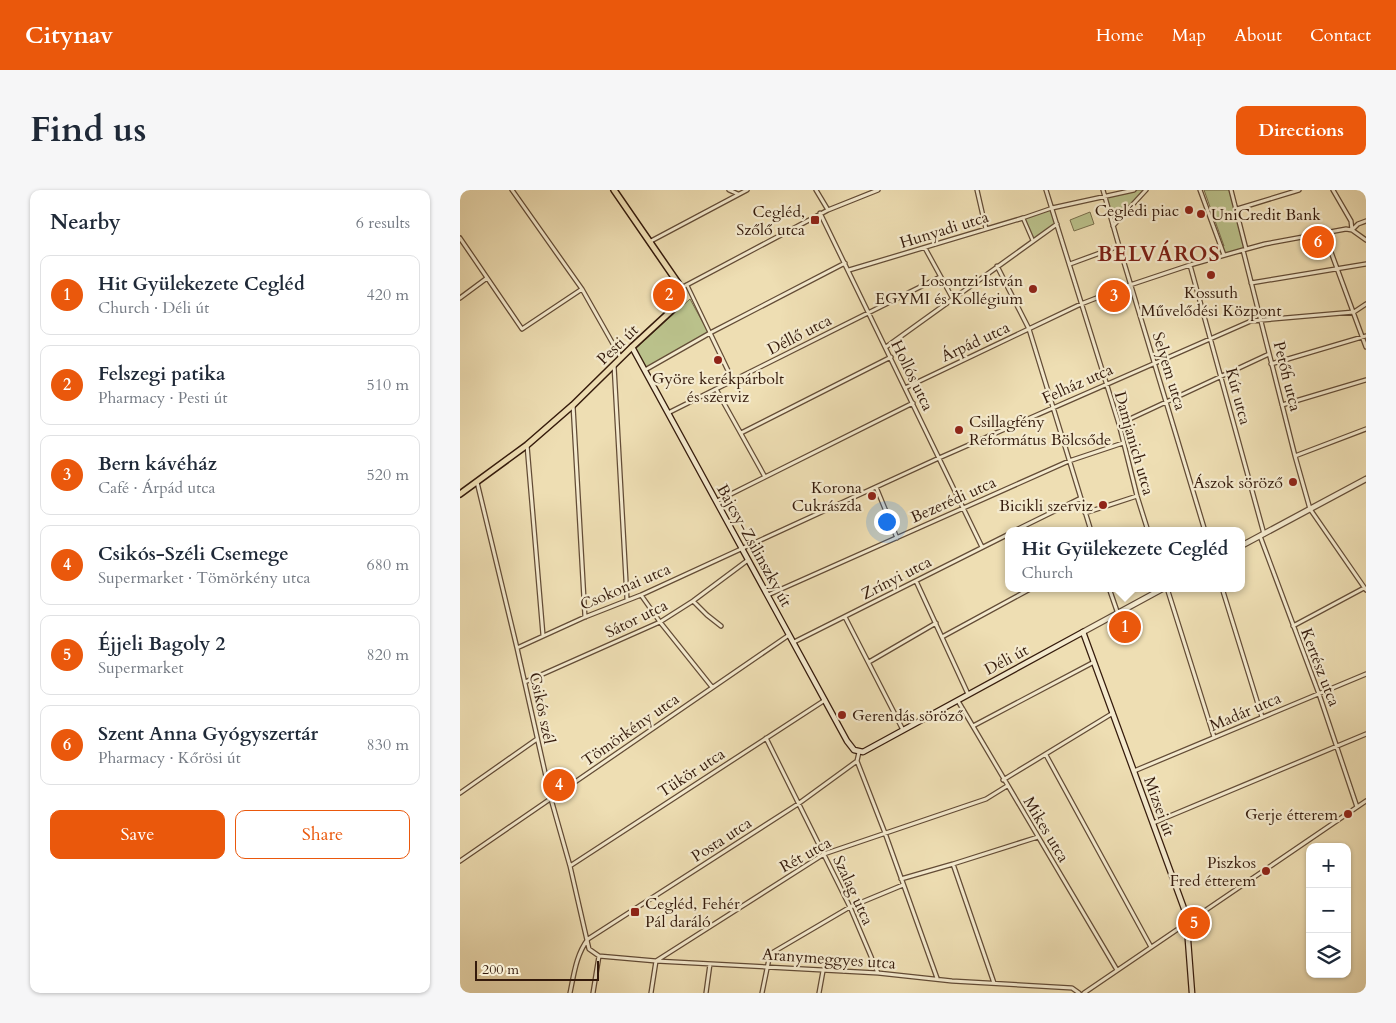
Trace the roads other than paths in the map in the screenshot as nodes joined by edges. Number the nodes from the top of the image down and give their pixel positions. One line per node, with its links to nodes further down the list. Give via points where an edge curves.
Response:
1 (512, 190): 49 (street)
2 (614, 190): 31 (main road)
3 (730, 190): 16 (street)
4 (746, 190): 16 (street)
5 (816, 190): 20 (street)
6 (878, 190): 20 (street)
7 (977, 190): 26 (street)
8 (1046, 190): 18 (street, Damjanich utca)
9 (1103, 190): 17 (street, Selyem utca)
10 (1134, 190): 17 (street, Hunyadi utca)
11 (1146, 190): 25 (street)
12 (1200, 190): 36 (street)
13 (1231, 190): 19 (street, Petőfi utca)
14 (1299, 190): 19 (street)
15 (1333, 190): 27 (street, via 1351,221)
16 (738, 194): 31 (street)
17 (1105, 196): 18 (street, Hunyadi utca); 25 (street, Selyem utca)
18 (1052, 208): 22 (street, Hunyadi utca); 24 (street, Damjanich utca)
19 (1237, 209): 35 (street, Petőfi utca)
20 (828, 210): 21 (street)
21 (820, 214): 37 (street, Hollós utca); 47 (street)
22 (1023, 218): 26 (street, Hunyadi utca); 32 (street)
23 (1366, 221): 27 (street)
24 (1057, 224): 32 (street); 38 (street, Damjanich utca)
25 (1113, 226): 33 (street, Selyem utca)
26 (986, 229): 34 (street, Hunyadi utca)
27 (1352, 230): 28 (street, Árpád utca); 30 (street)
28 (1324, 233): 35 (street, Árpád utca); 42 (street)
29 (460, 238): 45 (street)
30 (1366, 240)
31 (650, 241): 50 (main road)
32 (1033, 241): 41 (street)
33 (1118, 246): 38 (street); 48 (street, Selyem utca)
34 (925, 248): 43 (street, Hunyadi utca); 44 (street)
35 (1245, 249): 36 (street, Árpád utca); 46 (street, Petőfi utca)
36 (1224, 255): 40 (street, Árpád utca)
37 (846, 263): 43 (street, Hollós utca); 59 (street)
38 (1070, 264): 53 (street, Damjanich utca)
39 (1366, 264): 42 (street)
40 (1190, 265): 48 (street, Árpád utca); 61 (street, Kút utca)
41 (997, 266): 52 (street); 58 (street)
42 (1338, 269): 46 (street); 55 (street)
43 (849, 270): 56 (street, Hollós utca)
44 (940, 276): 52 (street); 56 (street, Déllő utca)
45 (487, 278): 49 (street, via 522,329); 51 (street)
46 (1251, 283): 57 (street, Petőfi utca)
47 (687, 285): 50 (street); 59 (street)
48 (1130, 285): 53 (street, Árpád utca); 68 (street, Selyem utca)
49 (582, 289): 67 (street)
50 (681, 289): 62 (main road, Pesti út, via 679,301 671,311)
51 (460, 298)
52 (952, 299): 64 (street)
53 (1081, 304): 58 (street, Árpád utca); 75 (street, Damjanich utca)
54 (1366, 304): 55 (street)
55 (1354, 312): 57 (street, Felház utca); 60 (street)
56 (868, 313): 64 (street, Hollós utca); 73 (street, Déllő utca)
57 (1260, 319): 61 (street, Felház utca); 65 (street, Petőfi utca)
58 (1029, 328): 76 (street, Árpád utca); 82 (street)
59 (710, 333): 71 (street); 73 (street)
60 (1364, 336): 63 (street); 69 (street)
61 (1210, 338): 68 (street, Felház utca); 72 (street, Kút utca)
62 (632, 346): 67 (main road, Pesti út); 71 (main road, Bajcsy-Zsilinszky út)
63 (1366, 346)
64 (886, 347): 66 (street, Hollós utca)
65 (1269, 354): 69 (street, Petőfi utca); 72 (street)
66 (890, 357): 76 (street, Hollós utca); 86 (street)
67 (621, 358): 70 (main road, Pesti út)
68 (1154, 363): 75 (street, Felház utca); 79 (street, Selyem utca)
69 (1271, 364): 81 (street, Petőfi utca)
70 (614, 365): 80 (main road, Pesti út); 123 (street)
71 (645, 370): 83 (main road, Bajcsy-Zsilinszky út)
72 (1221, 377): 79 (street); 107 (street, Kút utca)
73 (733, 380): 77 (street, Déllő utca)
74 (1366, 380): 81 (street)
75 (1105, 385): 82 (street, Felház utca); 84 (street, Damjanich utca)
76 (905, 388): 78 (street, Hollós utca)
77 (716, 389): 83 (street, Déllő utca); 86 (street)
78 (913, 403): 90 (street, Hollós utca); 92 (street)
79 (1166, 403): 84 (street); 106 (street, Selyem utca)
80 (573, 405): 88 (main road, Pesti út); 126 (street)
81 (1282, 405): 89 (street, Petőfi utca)
82 (1053, 407): 90 (street, Felház utca); 91 (street)
83 (668, 413): 99 (main road, Bajcsy-Zsilinszky út)
84 (1118, 424): 87 (street, Damjanich utca)
85 (1366, 429): 89 (street)
86 (741, 433): 92 (street)
87 (1123, 443): 91 (street, Bezerédi utca); 97 (street, Damjanich utca)
88 (527, 445): 94 (main road, Pesti út); 134 (street)
89 (1295, 456): 101 (street, Petőfi utca)
90 (939, 458): 95 (street, Felház utca); 100 (street, Hollós utca)
91 (1069, 461): 98 (street); 100 (street, Bezerédi utca)
92 (765, 477): 99 (street)
93 (1366, 479): 101 (main road)
94 (476, 482): 96 (main road, Pesti út); 137 (street, Csikós szél)
95 (876, 487): 109 (street); 111 (street, Felház utca)
96 (460, 493)
97 (1137, 496): 102 (street); 105 (street, Damjanich utca)
98 (1081, 498): 102 (street); 103 (street)
99 (717, 502): 111 (main road, Bajcsy-Zsilinszky út)
100 (963, 508): 109 (street, Bezerédi utca); 112 (street, Hollós utca)
101 (1310, 509): 107 (main road); 115 (street, Petőfi utca)
102 (1085, 513): 104 (street)
103 (1022, 527)
104 (1090, 527)
105 (1147, 527)
106 (1204, 527)
107 (1262, 535): 110 (main road); 131 (street, Kertész utca)
108 (1005, 536): 112 (street, Zrínyi utca)
109 (897, 538): 122 (street, Bezerédi utca)
110 (1245, 544)
111 (742, 547): 113 (main road, Bajcsy-Zsilinszky út); 121 (street, Csokonai utca)
112 (982, 547): 114 (street, Zrínyi utca)
113 (749, 559): 122 (main road, Bajcsy-Zsilinszky út); 124 (street, Sátor utca)
114 (916, 581): 127 (street, Zrínyi utca); 129 (street)
115 (1365, 589): 131 (street)
116 (1025, 592): 135 (street)
117 (1110, 592): 125 (street)
118 (1159, 592): 125 (main road, Déli út)
119 (1167, 592): 152 (street)
120 (1223, 592): 148 (street)
121 (641, 595): 123 (street, Csokonai utca); 128 (street)
122 (768, 595): 133 (main road, Bajcsy-Zsilinszky út)
123 (627, 599): 126 (street, Csokonai utca)
124 (693, 601): 128 (street, Sátor utca); 130 (street)
125 (1118, 614): 132 (main road, Déli út)
126 (585, 617): 134 (street, Csokonai utca)
127 (845, 617): 136 (street, Zrínyi utca); 138 (street)
128 (660, 622): 141 (street, Sátor utca); 142 (street)
129 (936, 624): 135 (street); 138 (street)
130 (721, 626)
131 (1293, 626): 144 (street, Kertész utca)
132 (1083, 632): 139 (main road, Mizsei út); 143 (main road, Déli út)
133 (790, 634): 136 (main road, Bajcsy-Zsilinszky út); 142 (street, Tömörkény utca)
134 (543, 635): 137 (street, Csokonai utca)
135 (942, 637): 143 (street)
136 (794, 642): 145 (main road, Bajcsy-Zsilinszky út)
137 (517, 648): 141 (street, Csikós szél)
138 (869, 662): 150 (street)
139 (1095, 662): 147 (main road, Mizsei út); 149 (street)
140 (1366, 674): 144 (street, Madár utca)
141 (525, 682): 154 (street, Csikós szél)
142 (712, 687): 163 (street, Tömörkény utca)
143 (968, 694): 146 (main road, Déli út)
144 (1319, 694): 148 (street, Madár utca); 155 (street, Kertész utca)
145 (825, 700): 153 (street, Tükör utca); 156 (main road, Bajcsy-Zsilinszky út, via 847,740)
146 (957, 700): 149 (street, Mikes utca); 150 (main road, Déli út)
147 (1113, 713): 157 (street); 159 (main road, Mizsei út)
148 (1262, 717): 152 (street, Madár utca)
149 (973, 726): 160 (street, Mikes utca)
150 (903, 730): 156 (main road, Déli út)
151 (1366, 734): 155 (street)
152 (1214, 737): 159 (street, Madár utca)
153 (766, 738): 165 (street, Szalag utca); 173 (street, Tükör utca)
154 (538, 739): 162 (street); 163 (street, Csikós szél)
155 (1337, 747): 166 (street, Kertész utca); 167 (street)
156 (859, 752): 158 (street)
157 (1046, 755): 160 (street); 179 (street)
158 (857, 761): 165 (street, Posta utca); 168 (street)
159 (1134, 771): 167 (main road, Mizsei út)
160 (1003, 780): 161 (street, Mikes utca)
161 (1007, 786): 168 (street, Rét utca, via 986,799); 169 (street, Mikes utca)
162 (460, 793)
163 (551, 799): 171 (street, Tömörkény utca); 173 (street, Csikós szél)
164 (1366, 801): 166 (street)
165 (798, 804): 170 (street, Szalag utca); 178 (street, Posta utca)
166 (1357, 807): 177 (street)
167 (1153, 823): 177 (main road, Mizsei út)
168 (885, 833): 170 (street, Rét utca); 174 (street)
169 (1038, 837): 172 (street); 184 (street, Mikes utca)
170 (824, 854): 176 (street, Szalag utca); 181 (street, Rét utca)
171 (460, 861)
172 (953, 864): 174 (street); 188 (street)
173 (570, 866): 178 (street, Csikós szél)
174 (900, 879): 175 (street)
175 (902, 884): 176 (street); 187 (street)
176 (850, 907): 183 (street, via 770,954); 186 (street, Szalag utca)
177 (1187, 922): 179 (street); 189 (main road, Mizsei út)
178 (588, 939): 180 (street, via 589,949); 190 (street, via 577,959)
179 (1151, 947): 184 (street)
180 (599, 956): 181 (street, Aranymeggyes utca); 191 (street)
181 (656, 961): 182 (street, Aranymeggyes utca); 192 (street)
182 (710, 964): 183 (street, Aranymeggyes utca); 193 (street)
183 (767, 966): 185 (street, Aranymeggyes utca); 194 (street)
184 (1117, 970): 197 (street)
185 (823, 971): 186 (street, Aranymeggyes utca); 195 (street)
186 (878, 973): 187 (street, Aranymeggyes utca)
187 (937, 978): 188 (street, Aranymeggyes utca)
188 (994, 983): 196 (street, Aranymeggyes utca, via 1072,988)
189 (1192, 991): 198 (street)
190 (570, 993)
191 (594, 993)
192 (651, 993)
193 (706, 993)
194 (762, 993)
195 (819, 993)
196 (1079, 993)
197 (1084, 993)
198 (1187, 993)

